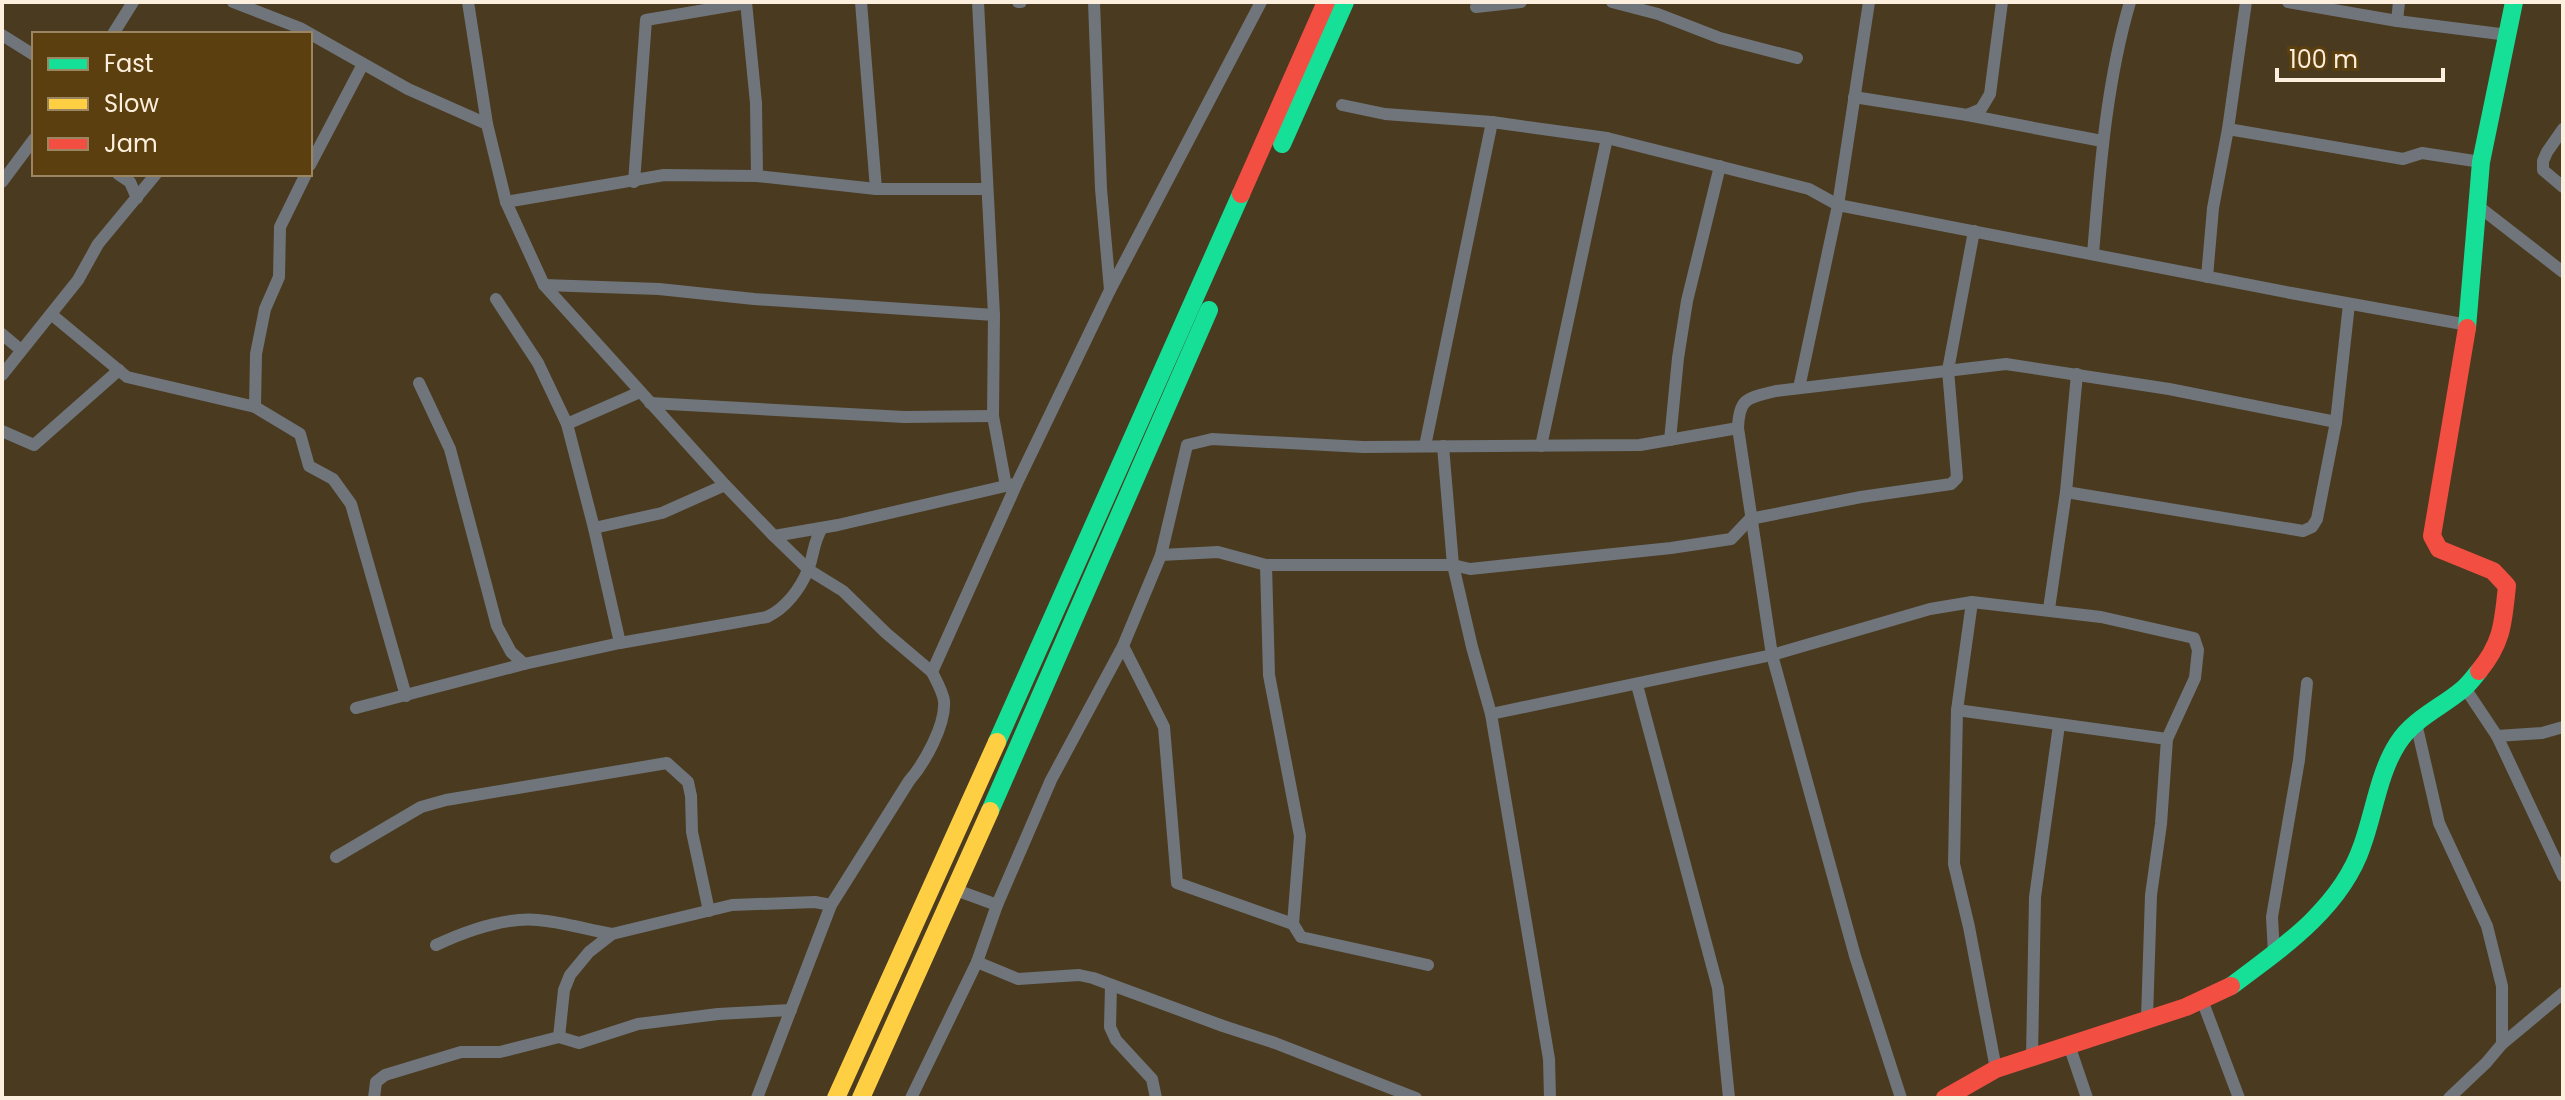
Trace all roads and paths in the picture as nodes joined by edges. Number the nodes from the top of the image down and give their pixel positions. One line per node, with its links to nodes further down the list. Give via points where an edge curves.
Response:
1 (133, 2): 23 (street)
2 (233, 2): 24 (street)
3 (468, 2): 35 (street)
4 (746, 2): 47 (street); 49 (street, via 646,20)
5 (861, 2): 51 (street)
6 (978, 2): 52 (street)
7 (1094, 2): 62 (street)
8 (1261, 2): 62 (street)
9 (1326, 2): 142 (main road)
10 (1345, 2): 120 (main road)
11 (1521, 2): 20 (street)
12 (1612, 2): 21 (street)
13 (1869, 2): 31 (street)
14 (2002, 2): 33 (street, via 1990,94 1981,109)
15 (2130, 2): 39 (street)
16 (2246, 2): 36 (street)
17 (2288, 2): 22 (street)
18 (2399, 2): 22 (street)
19 (2514, 2): 27 (main road)
20 (1476, 7)
21 (1658, 8): 29 (street, via 1720,38)
22 (2397, 21): 27 (street)
23 (114, 32)
24 (307, 32)
25 (2, 35): 28 (street)
26 (312, 35): 30 (street)
27 (2508, 35): 42 (main road)
28 (32, 54)
29 (1797, 58)
30 (363, 64): 35 (street); 41 (street)
31 (1854, 97): 33 (street); 55 (street)
32 (1342, 105): 34 (street, via 1385,114)
33 (1967, 115): 39 (street)
34 (1492, 122): 38 (street); 85 (street)
35 (487, 124): 54 (street)
36 (2228, 129): 42 (street, via 2403,159 2422,153); 60 (street)
37 (2563, 129): 50 (street, via 2543,170)
38 (1607, 138): 43 (street); 87 (street)
39 (2102, 141): 58 (street)
40 (32, 142): 48 (street)
41 (312, 161)
42 (2481, 162): 56 (main road)
43 (1720, 166): 55 (street, via 1809,189); 84 (street, via 1687,301)
44 (121, 176): 53 (street)
45 (154, 176): 53 (street)
46 (305, 176): 78 (street, via 280,227 279,277 265,309 256,354)
47 (757, 176): 49 (street, via 664,175); 51 (street)
48 (3, 179)
49 (634, 182): 54 (street)
50 (2563, 187)
51 (876, 189): 52 (street)
52 (987, 189): 66 (street)
53 (137, 198): 65 (street)
54 (506, 202): 61 (street)
55 (1838, 205): 57 (street); 75 (street)
56 (2478, 206): 59 (street); 67 (main road)
57 (1974, 231): 58 (street); 71 (street)
58 (2093, 254): 60 (street)
59 (2563, 272)
60 (2207, 277): 64 (street)
61 (544, 285): 66 (street); 76 (street)
62 (1110, 290): 88 (street)
63 (496, 299): 81 (street, via 538,363)
64 (2349, 304): 67 (street); 80 (street)
65 (51, 314): 69 (street); 70 (street)
66 (994, 315): 79 (street)
67 (2468, 325): 108 (main road, via 2432,536 2439,549 2493,571 2507,586 2502,634)
68 (2, 334): 69 (street)
69 (21, 350): 73 (street)
70 (119, 370): 78 (street, via 127,377); 83 (street, via 34,445)
71 (1948, 370): 72 (street, via 2006,364); 75 (street); 91 (street, via 1957,478 1951,484)
72 (2077, 374): 80 (street); 90 (street)
73 (2, 375)
74 (419, 383): 104 (street, via 450,449 497,626)
75 (1799, 388): 82 (street, via 1748,398 1739,409)
76 (640, 392): 77 (street); 81 (street)
77 (650, 403): 79 (street, via 904,417); 89 (street)
78 (255, 407): 109 (street, via 300,434 309,466 333,479 351,504)
79 (993, 416): 88 (street)
80 (2336, 422): 90 (street, via 2317,519 2303,531)
81 (567, 424): 92 (street)
82 (1738, 428): 84 (street); 91 (street)
83 (2, 431)
84 (1670, 440): 87 (street)
85 (1425, 446): 86 (street); 95 (street, via 1212,439 1187,445)
86 (1443, 446): 87 (street); 97 (street)
87 (1541, 446)
88 (1012, 484): 93 (street); 105 (street)
89 (725, 485): 92 (street, via 662,513); 94 (street)
90 (2066, 492): 100 (street)
91 (1750, 519): 97 (street, via 1731,539 1686,546 1470,569); 103 (street)
92 (594, 528): 101 (street)
93 (822, 528): 94 (street); 98 (street)
94 (774, 536): 98 (street)
95 (1161, 555): 96 (street, via 1218,552); 102 (street)
96 (1266, 565): 97 (street); 124 (street, via 1269,675 1300,836)
97 (1453, 565): 112 (street)
98 (809, 570): 101 (street, via 789,601 767,617); 105 (street, via 843,591)
99 (1972, 602): 100 (street); 103 (street); 111 (street)
100 (2049, 609): 117 (street, via 2194,638 2195,678)
101 (620, 643): 104 (street)
102 (1123, 646): 122 (street, via 1051,780); 124 (street, via 1164,727 1177,883)
103 (1772, 655): 107 (street); 149 (street, via 1855,956)
104 (524, 664): 109 (street)
105 (932, 672): 121 (street, via 944,701 924,764)
106 (2307, 683): 127 (street, via 2272,917)
107 (1637, 685): 112 (street); 148 (street, via 1718,988)
108 (2465, 688): 113 (main road); 116 (street)
109 (406, 696): 110 (street)
110 (356, 708)
111 (1957, 710): 114 (street); 139 (street, via 1954,864)
112 (1491, 714): 147 (street, via 1549,1059)
113 (2416, 723): 127 (main road, via 2391,754 2361,850 2341,888); 136 (street, via 2439,823 2487,926 2502,986)
114 (2059, 725): 117 (street); 138 (street, via 2035,897)
115 (2563, 727): 116 (street)
116 (2497, 736): 119 (street)
117 (2167, 739): 134 (street, via 2151,895)
118 (336, 857): 123 (street, via 421,807 667,763 688,782 692,832)
119 (2563, 876)
120 (956, 890): 122 (street); 143 (main road)
121 (831, 905): 123 (street, via 732,905); 133 (street)
122 (997, 905): 128 (street)
123 (709, 911): 125 (street)
124 (1293, 924): 129 (street, via 1301,937)
125 (612, 934): 126 (street, via 537,920 512,921); 135 (street, via 570,975)
126 (436, 945)
127 (2274, 954): 132 (main road)
128 (977, 962): 130 (street, via 1018,979 1079,975); 144 (street)
129 (1428, 965)
130 (1111, 986): 145 (street, via 1110,1027 1152,1079); 146 (street)
131 (2563, 993): 136 (street)
132 (2202, 1000): 134 (main road); 152 (street)
133 (791, 1010): 135 (street, via 638,1024 579,1043); 141 (street)
134 (2147, 1018): 137 (main road)
135 (559, 1037): 140 (street, via 500,1052 461,1052 409,1067 376,1082)
136 (2502, 1044): 153 (street)
137 (2069, 1045): 138 (main road); 151 (street)
138 (2032, 1057): 139 (main road)
139 (1996, 1069): 150 (main road)
140 (374, 1098)
141 (757, 1098)
142 (836, 1098)
143 (861, 1098)
144 (911, 1098)
145 (1156, 1098)
146 (1416, 1098)
147 (1550, 1098)
148 (1729, 1098)
149 (1901, 1098)
150 (1945, 1098)
151 (2087, 1098)
152 (2239, 1098)
153 (2449, 1098)

